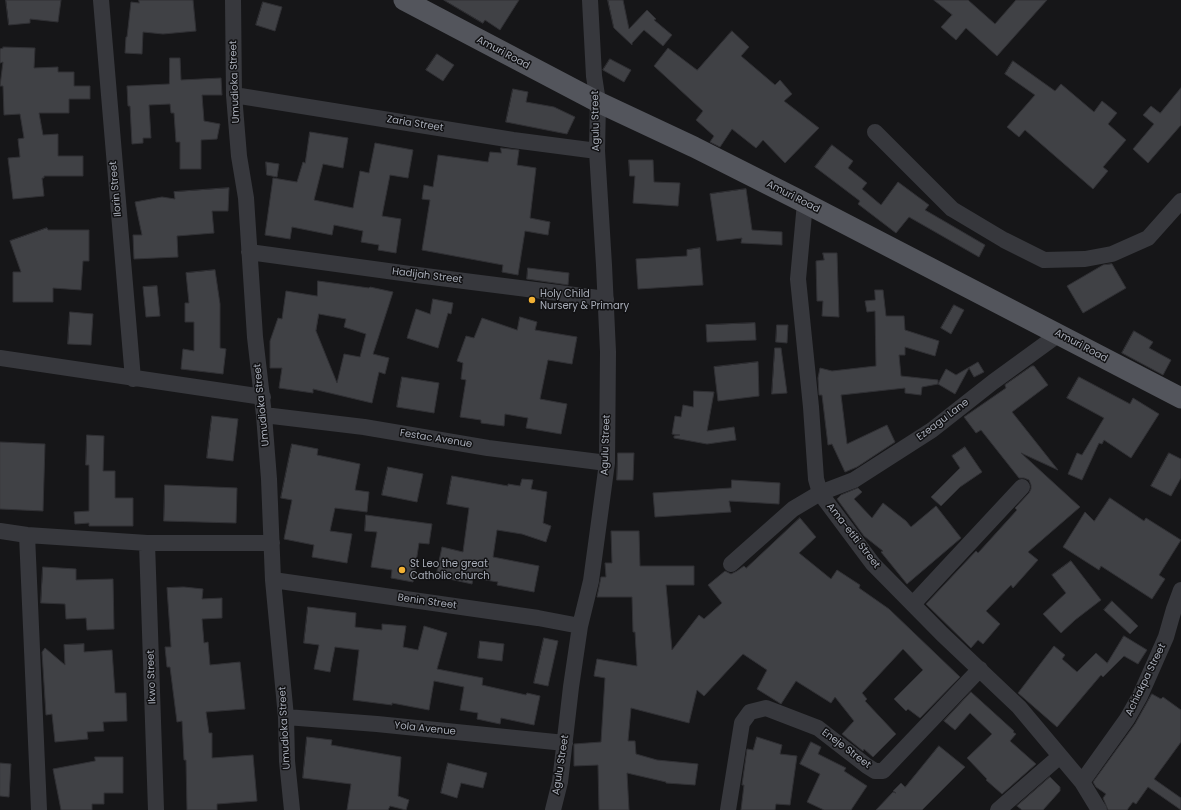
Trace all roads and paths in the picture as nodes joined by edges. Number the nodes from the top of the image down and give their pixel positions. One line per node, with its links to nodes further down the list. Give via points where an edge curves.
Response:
1 (101, 0): 15 (street, Ilorin Street)
2 (233, 0): 5 (street, Umudioka Street)
3 (404, 0): 6 (main road, Amuri Road)
4 (590, 0): 6 (street, Agulu Street)
5 (234, 95): 8 (street, Zaria Street); 11 (street, Umudioka Street, via 239,156 246,198)
6 (598, 102): 8 (street, Agulu Street); 10 (main road, Amuri Road)
7 (875, 132): 9 (street, via 952,209 1044,260 1085,259 1112,254 1148,238)
8 (596, 151): 12 (street, Agulu Street)
9 (1181, 201)
10 (805, 203): 13 (main road, Amuri Road); 21 (street, Ama-etiti Street, via 798,279 816,479)
11 (249, 252): 12 (street, Hadijah Street); 16 (street, Umudioka Street, via 255,337)
12 (606, 299): 19 (street, Agulu Street)
13 (1060, 334): 17 (main road, Amuri Road); 21 (street, Ezeagu Lane, via 932,430 854,480)
14 (0, 358): 15 (street)
15 (133, 379): 16 (street)
16 (263, 397): 18 (street, Umudioka Street)
17 (1181, 398)
18 (264, 415): 19 (street, Festac Avenue); 25 (street, Umudioka Street)
19 (607, 463): 30 (street, Agulu Street, via 591,581)
20 (1022, 487): 29 (street)
21 (820, 493): 26 (street, Ezeagu Lane, via 793,509); 29 (street, Ama-etiti Street, via 873,564)
22 (0, 531): 23 (street)
23 (27, 535): 24 (street); 36 (street)
24 (147, 543): 25 (street); 37 (street, Ikwo Street)
25 (272, 543): 27 (street, Umudioka Street)
26 (731, 564)
27 (273, 580): 30 (street, Benin Street); 32 (street, Umudioka Street)
28 (1181, 590): 35 (street, Achiakpa Street, via 1166,637 1140,696 1127,719)
29 (913, 604): 31 (street, Ama-etiti Street)
30 (580, 626): 33 (street, Agulu Street)
31 (980, 669): 34 (street, Ama-etiti Street, via 1019,707); 40 (street, Eneje Street, via 883,771 875,771 867,766 818,728 766,708 750,712 742,723)
32 (286, 717): 33 (street, Yola Avenue); 38 (street, Umudioka Street)
33 (565, 743): 39 (street, Agulu Street)
34 (1060, 756): 35 (street, Ama-etiti Street); 41 (street)
35 (1082, 782): 42 (street, Ama-etiti Street)
36 (39, 810)
37 (156, 810)
38 (292, 810)
39 (553, 810)
40 (728, 810)
41 (998, 810)
42 (1099, 810)

